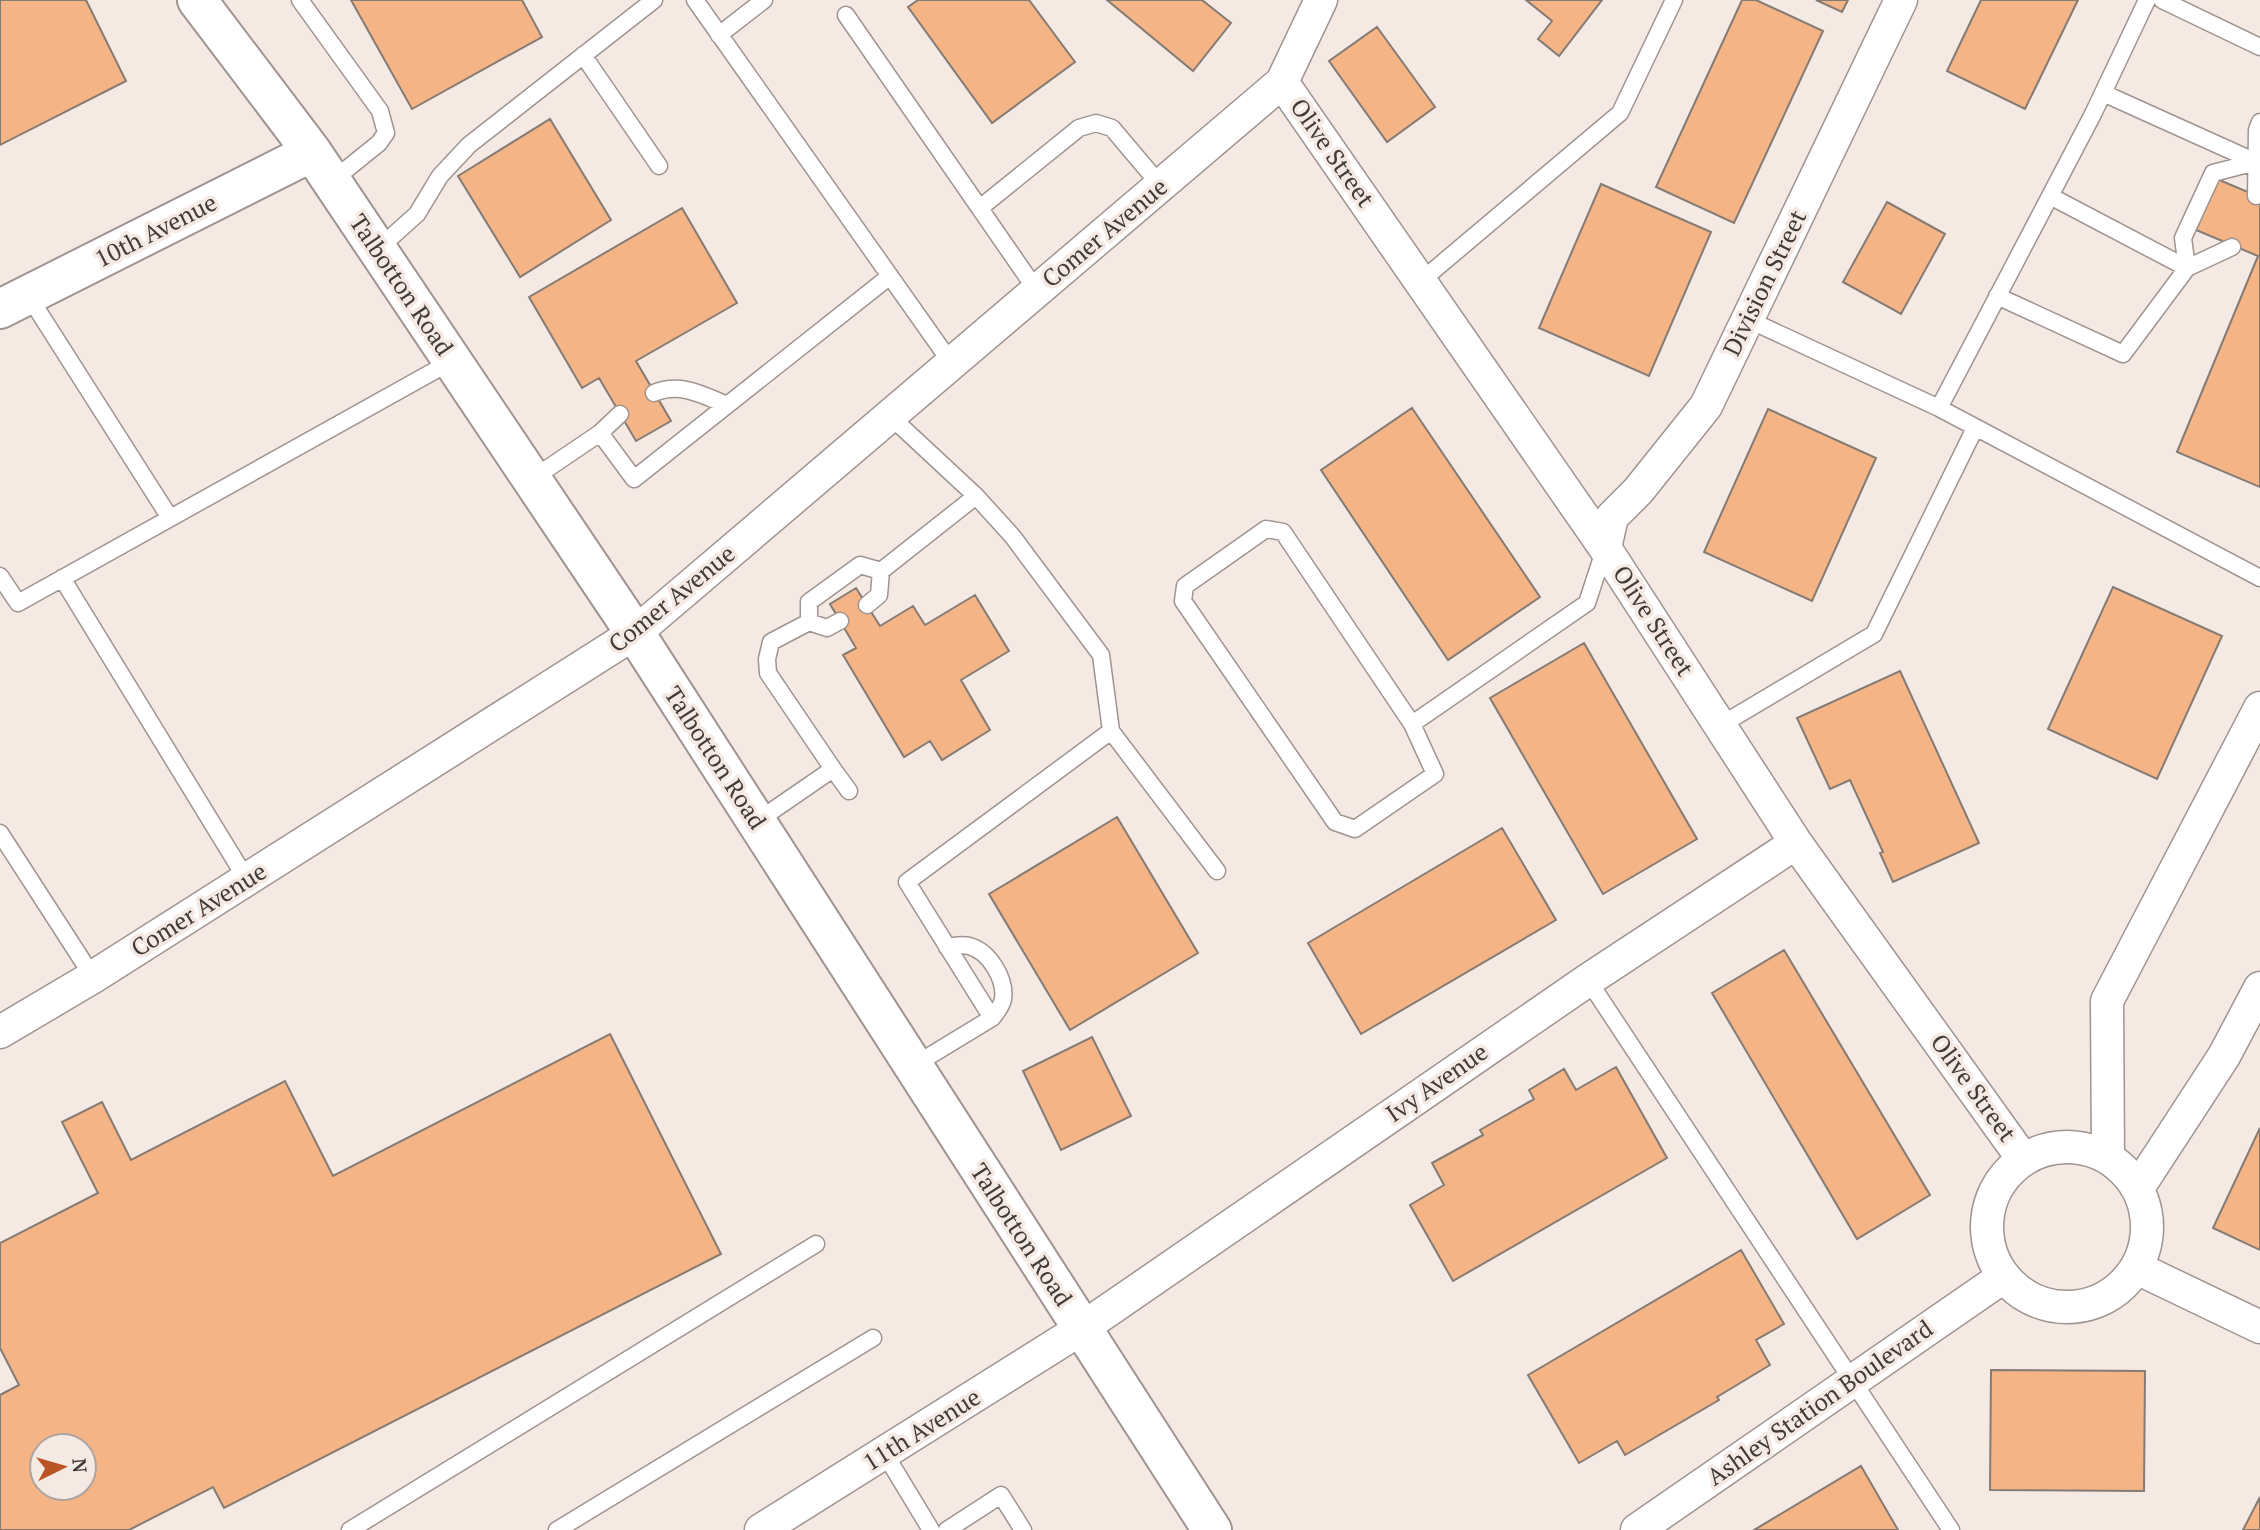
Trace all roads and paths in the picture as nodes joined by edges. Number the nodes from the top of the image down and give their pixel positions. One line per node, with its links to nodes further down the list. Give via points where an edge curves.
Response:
1 (300, 0): 19 (lane, via 380,111 386,133 379,143)
2 (654, 0): 14 (lane)
3 (695, 0): 12 (lane)
4 (764, 0): 12 (lane)
5 (1321, 0): 15 (street)
6 (1674, 0): 29 (lane, via 1620,113)
7 (1901, 0): 33 (street, Division Street)
8 (2147, 0): 16 (lane)
9 (2162, 0): 13 (lane)
10 (205, 3): 19 (main road, Talbotton Road)
11 (846, 15): 24 (lane)
12 (719, 35): 28 (lane)
13 (2260, 47)
14 (583, 55): 20 (lane); 26 (lane, via 469,145 440,176 417,214)
15 (1282, 82): 21 (street, Comer Avenue); 29 (street, Olive Street)
16 (2103, 93): 18 (lane); 22 (lane)
17 (2260, 122): 18 (lane)
18 (2256, 162): 23 (lane); 27 (lane, via 2213,173 2183,238)
19 (322, 166): 26 (main road, Talbotton Road); 32 (main road, 10th Avenue)
20 (659, 166)
21 (1161, 186): 24 (lane, via 1112,128 1096,123 1079,128); 30 (street, Comer Avenue)
22 (2050, 196): 27 (lane); 31 (lane)
23 (2256, 196)
24 (980, 208): 30 (lane)
25 (2232, 247): 27 (lane)
26 (378, 249): 34 (main road, Talbotton Road)
27 (2187, 268): 31 (lane, via 2123,355)
28 (890, 276): 35 (lane); 37 (lane)
29 (1421, 281): 46 (street, Olive Street)
30 (1037, 291): 35 (street, Comer Avenue)
31 (1997, 296): 38 (lane)
32 (14, 302): 45 (lane)
33 (1747, 319): 38 (lane); 46 (street, Division Street, via 1706,406 1612,517)
34 (452, 361): 43 (main road, Talbotton Road); 45 (lane)
35 (952, 364): 40 (street, Comer Avenue)
36 (654, 393): 37 (lane, via 691,390)
37 (727, 405): 42 (lane, via 634,479)
38 (1939, 408): 41 (lane)
39 (620, 414): 42 (lane)
40 (890, 416): 44 (lane); 54 (street, Comer Avenue)
41 (1975, 428): 50 (lane); 57 (lane, via 1874,634)
42 (600, 433): 43 (lane)
43 (531, 479): 54 (main road, Talbotton Road)
44 (976, 496): 47 (lane); 58 (lane, via 1013,537 1101,655)
45 (170, 518): 49 (lane)
46 (1605, 548): 56 (lane, via 1587,603); 57 (street, Olive Street)
47 (881, 571): 51 (lane, via 879,595); 53 (lane, via 860,565 823,590 809,602)
48 (0, 576): 49 (lane, via 18,603)
49 (62, 578): 65 (lane)
50 (2260, 578)
51 (867, 605)
52 (840, 621): 53 (lane, via 827,628)
53 (809, 622): 59 (lane, via 771,642 768,673)
54 (635, 634): 61 (main road, Talbotton Road); 65 (street, Comer Avenue)
55 (2260, 708): 73 (street, via 2107,1000)
56 (1412, 724): 56 (lane, via 1283,532 1266,529 1185,586 1183,601 1335,822 1355,829 1435,774)
57 (1721, 725): 63 (street, Olive Street)
58 (1111, 731): 64 (lane); 66 (lane, via 906,882)
59 (832, 769): 60 (lane); 61 (lane)
60 (849, 791)
61 (756, 822): 72 (main road, Talbotton Road)
62 (0, 833): 67 (lane)
63 (1796, 843): 68 (street, Ivy Avenue); 74 (street, Olive Street)
64 (1217, 871)
65 (247, 880): 67 (street, Comer Avenue)
66 (947, 947): 70 (lane); 70 (lane, via 972,947 992,964 1003,1000)
67 (93, 977): 71 (street, Comer Avenue)
68 (1587, 979): 80 (street, Ivy Avenue); 82 (lane)
69 (2260, 988): 75 (street, via 2224,1056)
70 (992, 1018): 72 (lane)
71 (0, 1032)
72 (912, 1067): 80 (main road, Talbotton Road)
73 (2108, 1157): 74 (street, Olive Street, via 2065,1146); 75 (street, Olive Street)
74 (2023, 1159): 78 (street, Olive Street, via 2003,1177 1990,1201 1986,1227 1990,1253)
75 (2138, 1188): 77 (street, Olive Street, via 2146,1214 2146,1242)
76 (816, 1244): 84 (lane)
77 (2137, 1268): 78 (street, Olive Street, via 2120,1288 2098,1302 2072,1308 2046,1306 2022,1295); 79 (street)
78 (2003, 1276): 82 (street, Ashley Station Boulevard)
79 (2260, 1327)
80 (1081, 1329): 83 (street, 11th Avenue); 90 (main road, Talbotton Road)
81 (873, 1338): 85 (lane)
82 (1853, 1380): 91 (street, Ashley Station Boulevard); 92 (lane)
83 (885, 1454): 86 (street, 11th Avenue); 87 (lane)
84 (350, 1530)
85 (557, 1530)
86 (761, 1530)
87 (932, 1530)
88 (947, 1530): 89 (lane, via 1001,1495)
89 (1023, 1530)
90 (1212, 1530)
91 (1637, 1530)
92 (1951, 1530)

